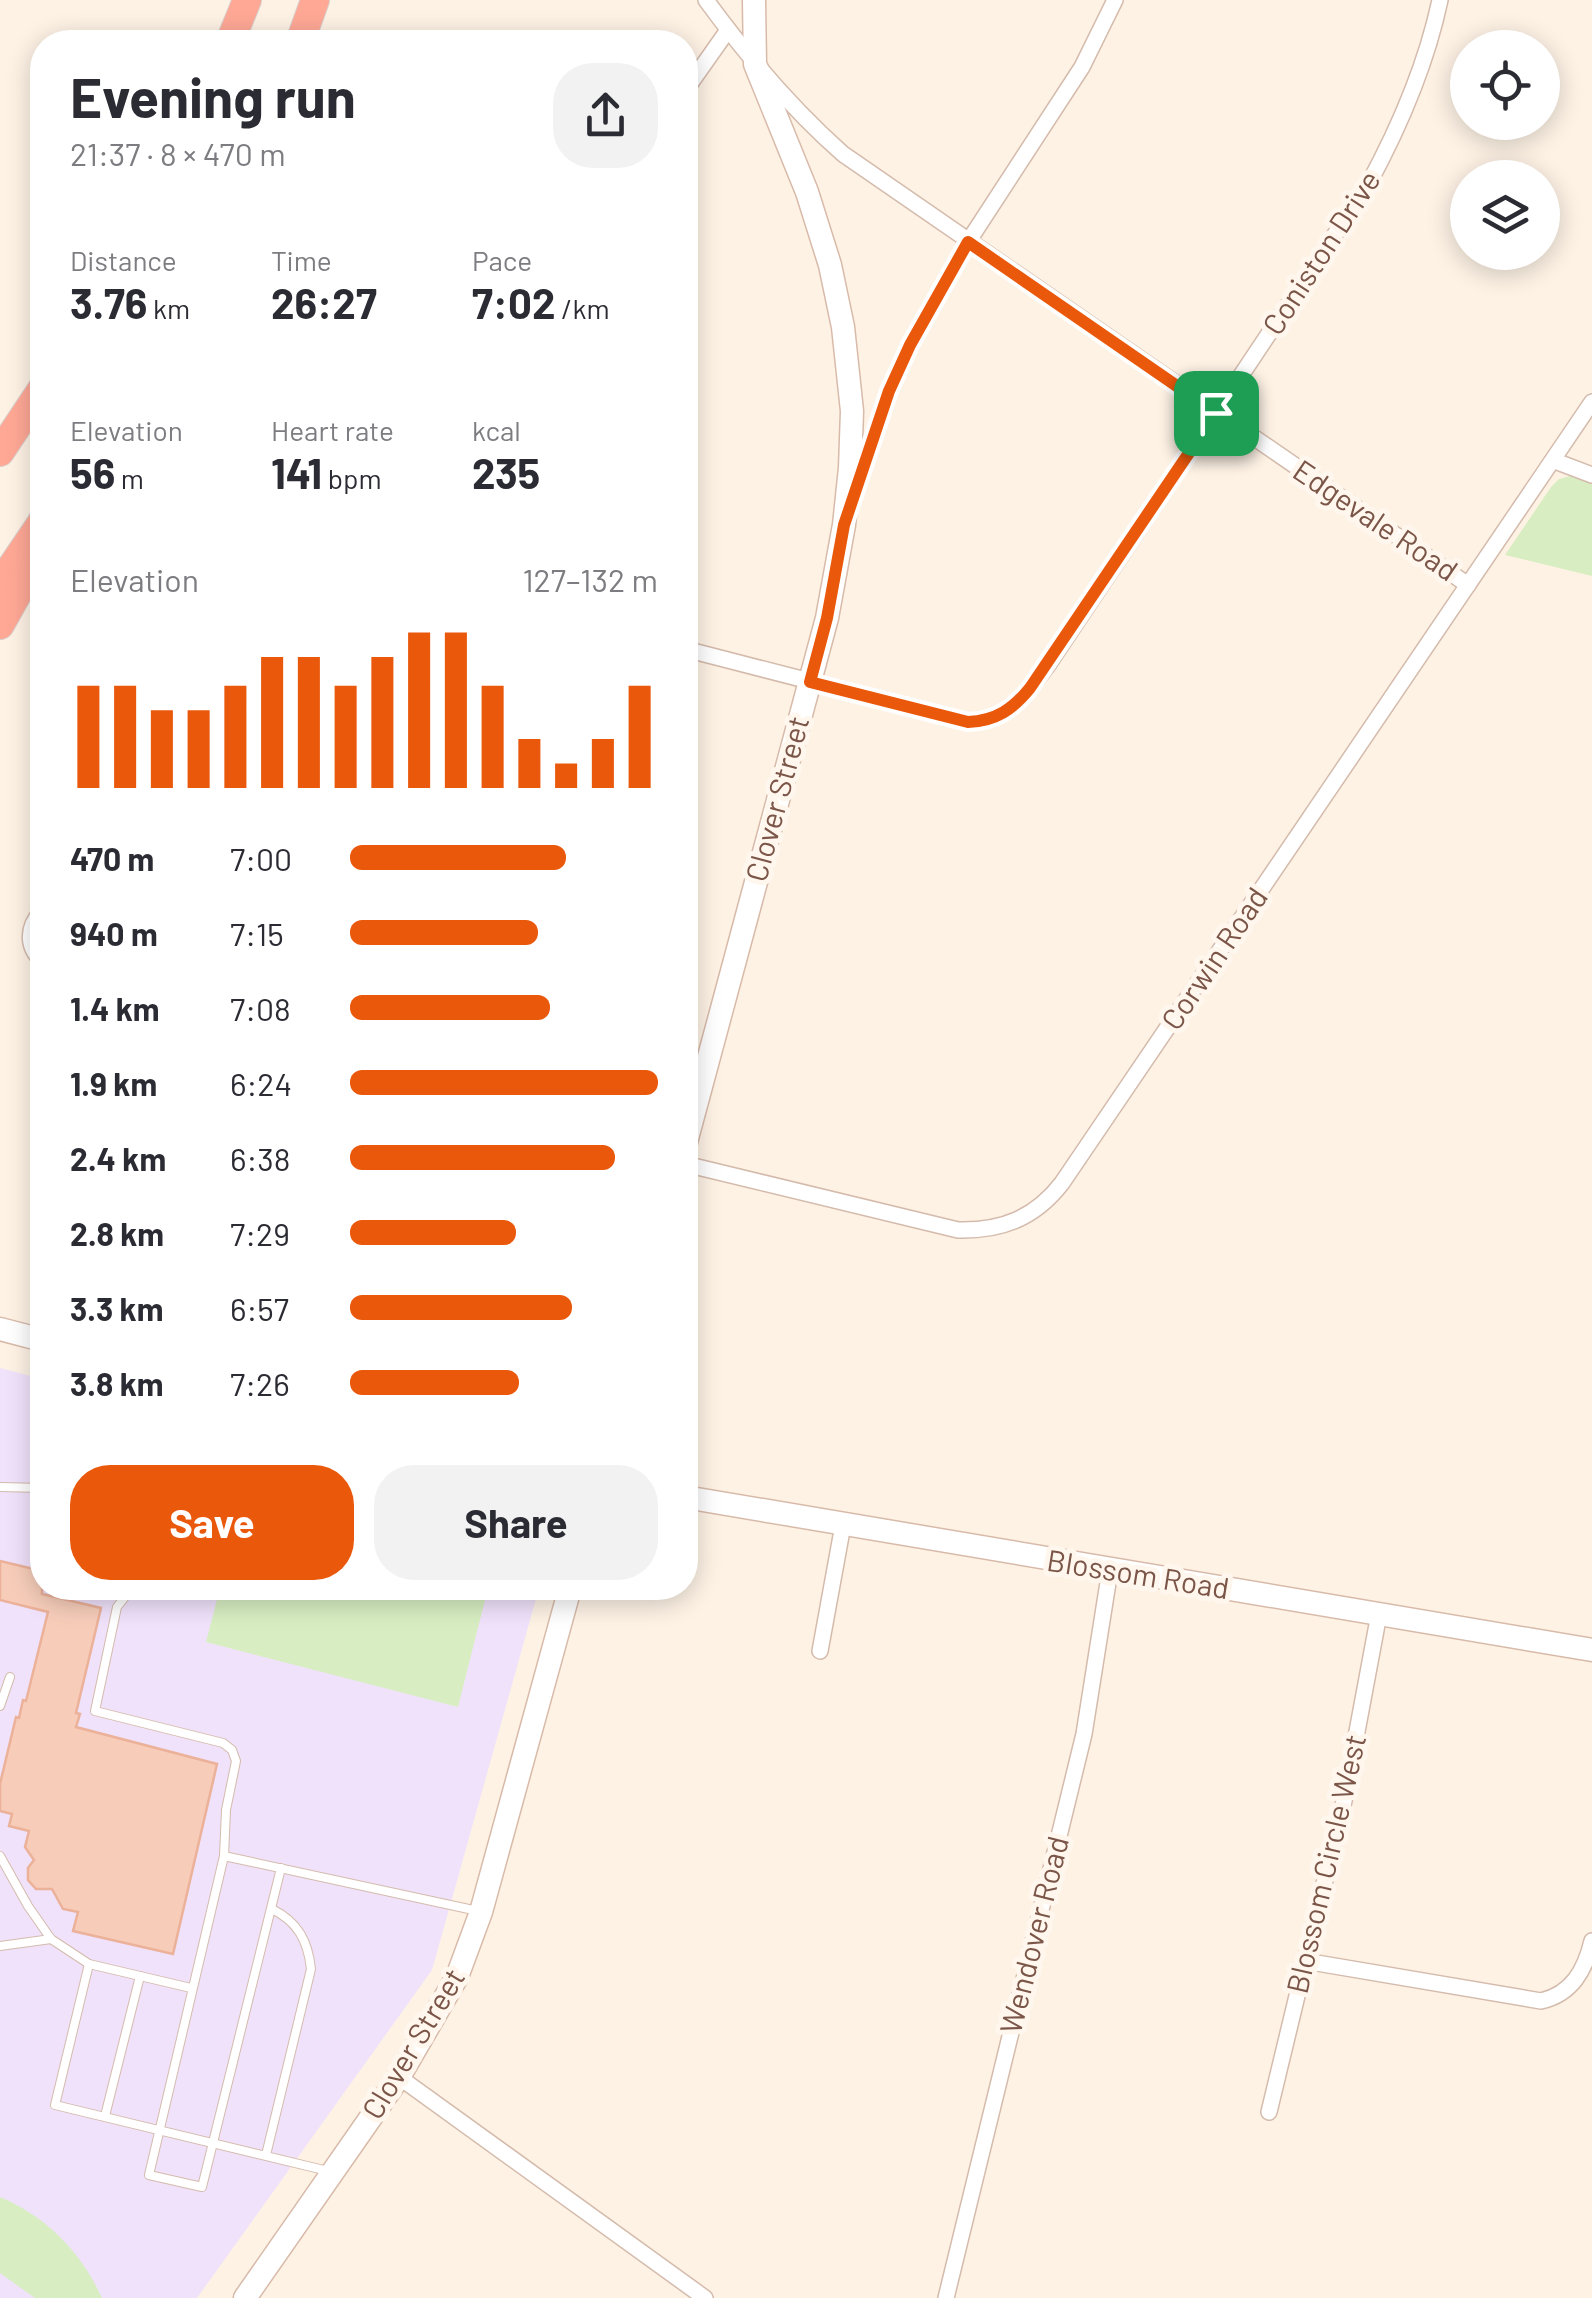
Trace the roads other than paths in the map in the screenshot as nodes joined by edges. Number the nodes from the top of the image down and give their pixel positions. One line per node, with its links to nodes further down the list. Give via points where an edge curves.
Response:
1 (246, 0): 7 (highway)
2 (315, 0): 8 (highway)
3 (706, 0): 9 (street, Clover Street)
4 (754, 0): 10 (street)
5 (1116, 0): 12 (street, via 1082,66)
6 (1440, 0): 15 (street, Coniston Drive, via 1401,124 1368,185)
7 (235, 30)
8 (304, 30)
9 (728, 30): 10 (street, Clover Street); 11 (street)
10 (755, 64): 12 (street, Edgevale Road, via 842,154); 19 (street, Clover Street, via 807,192 843,327 852,411)
11 (698, 73)
12 (968, 242): 15 (street, Edgevale Road); 19 (street, via 889,391)
13 (1592, 402): 17 (street, Corwin Road)
14 (30, 408): 16 (highway)
15 (1216, 413): 23 (street, Edgevale Road); 26 (street, Coniston Drive, via 1048,665 1003,714 968,722)
16 (0, 449)
17 (1555, 461): 18 (street); 23 (street, Corwin Road)
18 (1592, 476)
19 (844, 525): 26 (street, Clover Street)
20 (30, 540): 22 (highway)
21 (30, 571): 24 (highway)
22 (0, 584)
23 (1468, 585): 28 (street, Corwin Road, via 1062,1183 1033,1213 993,1228 958,1230)
24 (0, 624)
25 (698, 652): 26 (street, Coniston Drive)
26 (810, 682): 27 (street, Clover Street)
27 (698, 1098)
28 (698, 1167)
29 (0, 1329): 30 (street)
30 (30, 1337)
31 (0, 1487): 32 (lane)
32 (30, 1488)
33 (698, 1499): 34 (street, Blossom Road)
34 (843, 1525): 35 (street, Blossom Road); 40 (street)
35 (1110, 1570): 38 (street, Blossom Road); 64 (street, Wendover Road, via 1084,1734)
36 (124, 1600): 44 (lane, via 94,1710 232,1750)
37 (567, 1600): 47 (street, Clover Street)
38 (1379, 1614): 39 (street, Blossom Road); 51 (street, Blossom Circle West)
39 (1592, 1650)
40 (820, 1651)
41 (10, 1677): 42 (lane)
42 (0, 1706)
43 (0, 1856): 48 (lane)
44 (224, 1856): 45 (lane); 54 (lane)
45 (281, 1868): 46 (lane); 47 (lane)
46 (272, 1909): 59 (lane); 60 (lane, via 298,1928 310,1969)
47 (482, 1912): 55 (street, Clover Street, via 448,1996)
48 (51, 1938): 50 (lane); 52 (lane)
49 (1592, 1941): 51 (street, via 1571,1986 1541,2001)
50 (0, 1946)
51 (1305, 1961): 56 (street, Blossom Circle West)
52 (89, 1964): 53 (lane); 57 (lane, via 54,2104)
53 (140, 1976): 54 (lane); 57 (lane)
54 (191, 1988): 58 (lane)
55 (400, 2076): 61 (street, Clover Street); 63 (street)
56 (1268, 2112)
57 (106, 2116): 58 (lane)
58 (159, 2128): 59 (lane); 59 (lane, via 148,2175 202,2187)
59 (214, 2142): 60 (lane)
60 (266, 2155): 61 (lane)
61 (332, 2172): 62 (street, Clover Street)
62 (245, 2298)
63 (705, 2298)
64 (946, 2298)

